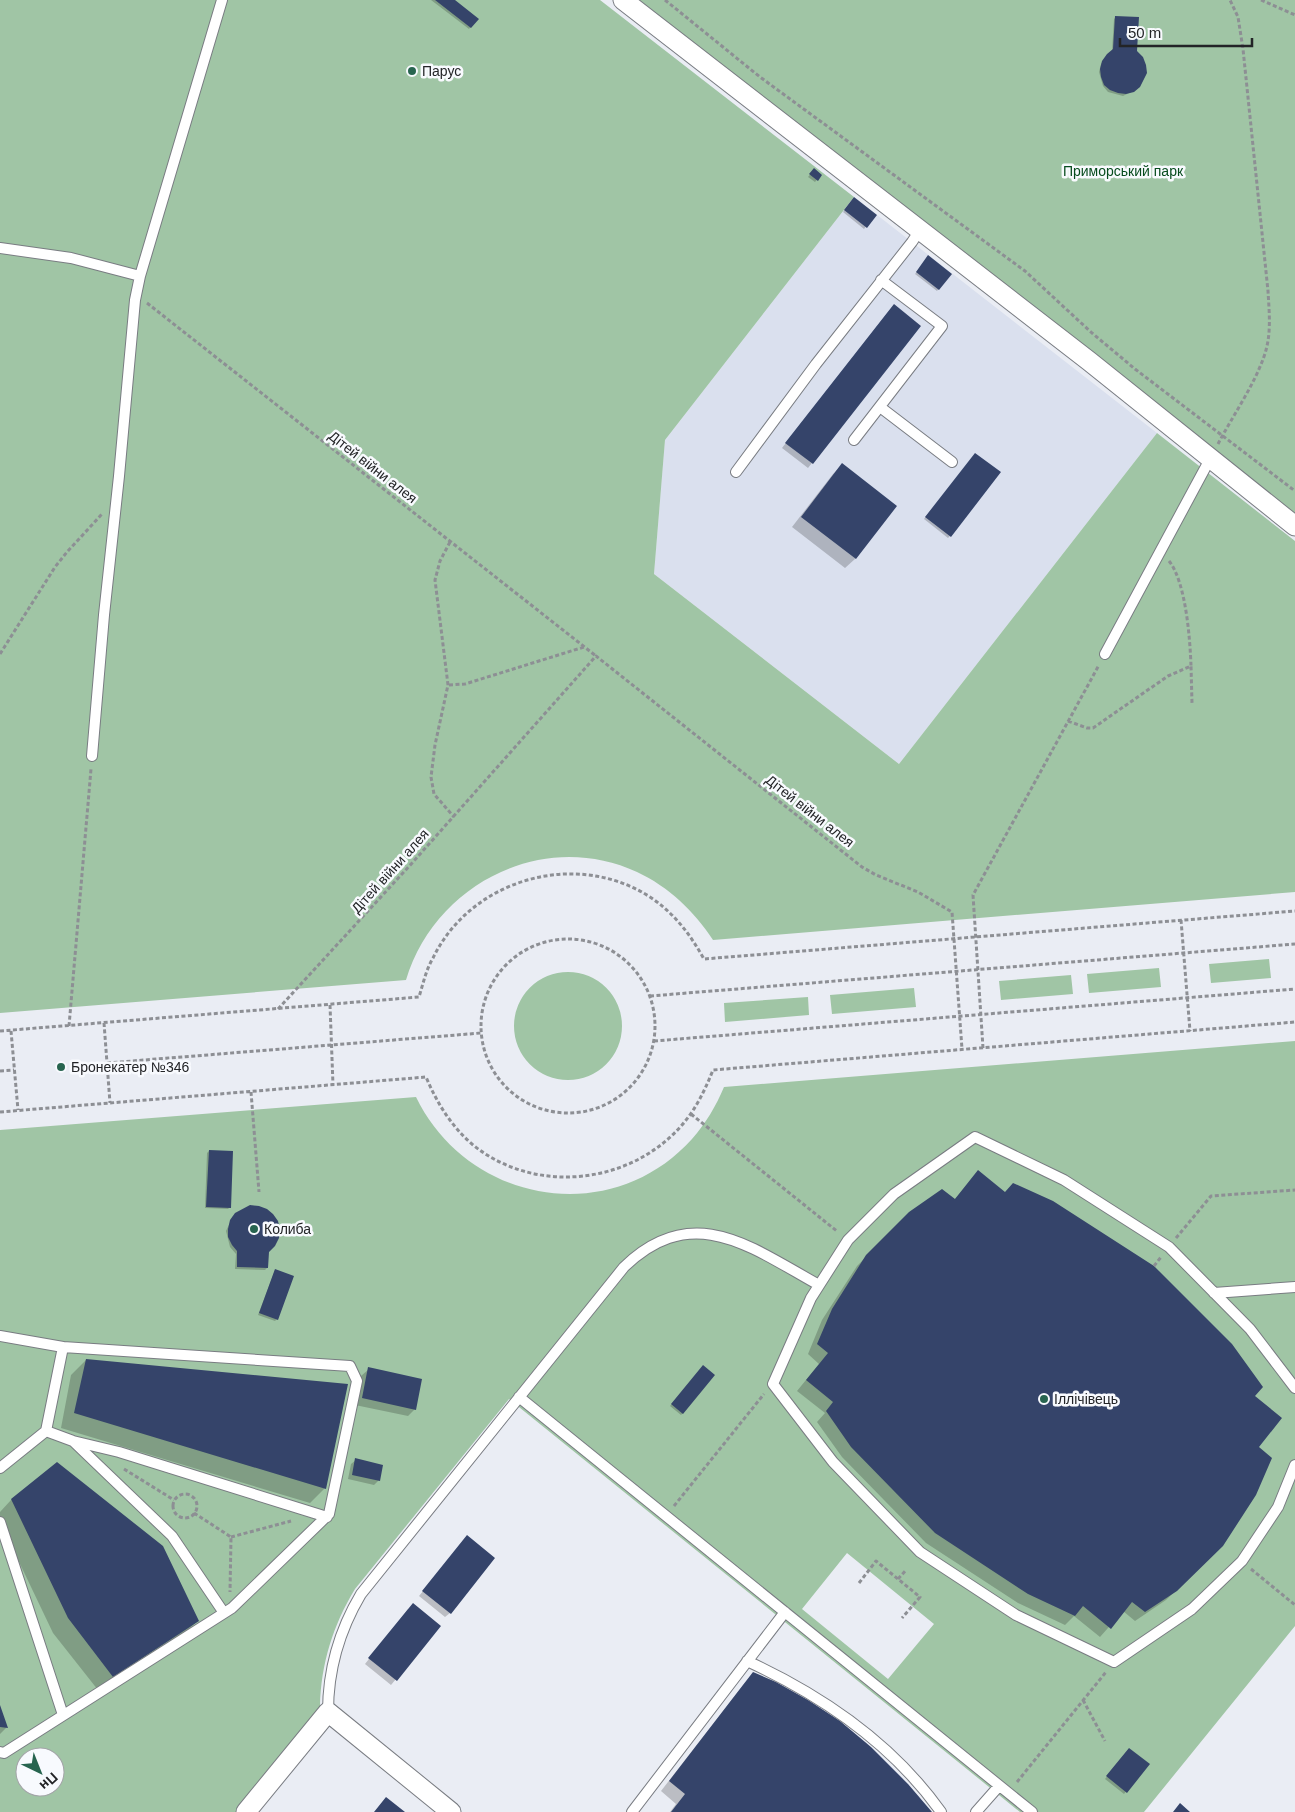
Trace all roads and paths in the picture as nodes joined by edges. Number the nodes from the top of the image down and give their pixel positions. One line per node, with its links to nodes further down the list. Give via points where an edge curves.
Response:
1 (222, 0): 9 (lane)
2 (623, 0): 7 (street)
3 (665, 0): 13 (path, via 760,77 1025,271 1085,328)
4 (1230, 0): 13 (path, via 1238,17 1243,49 1269,326 1260,366)
5 (1261, 0): 6 (path)
6 (1295, 15)
7 (920, 230): 10 (lane); 15 (street)
8 (0, 248): 9 (lane, via 71,258)
9 (140, 276): 11 (lane)
10 (881, 280): 12 (lane, via 942,326); 17 (lane)
11 (136, 295): 19 (lane); 21 (path, Дітей війни алея)
12 (880, 407): 14 (lane); 16 (lane)
13 (1222, 436): 15 (path); 18 (path)
14 (854, 440)
15 (1210, 459): 20 (street); 22 (lane)
16 (952, 462)
17 (736, 472)
18 (1295, 492)
19 (117, 499): 24 (path, via 66,552); 31 (lane)
20 (1295, 526)
21 (450, 542): 23 (path, Дітей війни алея); 28 (path, via 435,580)
22 (1158, 553): 25 (lane); 27 (path, via 1175,568 1186,615)
23 (585, 647): 26 (path, Дітей війни алея); 28 (path, via 466,684)
24 (0, 654)
25 (1105, 654): 30 (path)
26 (596, 656): 32 (path, Дітей війни алея); 36 (path, Дітей війни алея, via 862,867 918,892 952,912)
27 (1191, 666): 29 (path); 30 (path, via 1168,676 1093,728)
28 (448, 685): 32 (path, via 431,777 434,794)
29 (1192, 702)
30 (1068, 721): 35 (path, via 973,895)
31 (92, 756): 50 (path)
32 (454, 817): 45 (path, Дітей війни алея)
33 (1295, 911): 34 (path)
34 (1181, 920): 35 (path); 38 (path)
35 (976, 937): 36 (path); 39 (path)
36 (953, 939): 40 (path); 44 (path, via 704,959 681,924 649,897 630,887 590,875 548,875 508,886 472,908 436,951 419,997)
37 (1295, 944): 38 (path)
38 (1183, 953): 39 (path); 43 (path)
39 (978, 970): 40 (path); 46 (path)
40 (956, 971): 42 (path); 47 (path)
41 (1295, 989): 43 (path)
42 (650, 996): 54 (path, via 630,964 606,947 576,939 546,941 518,954 497,975 484,1002); 55 (path, via 655,1019)
43 (1187, 998): 46 (path); 52 (path)
44 (330, 1005): 45 (path); 56 (path)
45 (278, 1009): 49 (path)
46 (981, 1015): 47 (path); 57 (path)
47 (959, 1017): 55 (path); 58 (path)
48 (1295, 1022): 52 (path)
49 (104, 1023): 50 (path); 59 (path)
50 (69, 1026): 51 (path)
51 (12, 1030): 53 (path); 60 (path)
52 (1190, 1031): 57 (path)
53 (0, 1032)
54 (481, 1033): 55 (path, via 488,1062 517,1097 545,1110 575,1113 604,1105 629,1088 647,1063); 56 (path)
55 (654, 1041)
56 (331, 1045): 59 (path); 62 (path)
57 (983, 1048): 58 (path)
58 (962, 1049): 67 (path, via 713,1070)
59 (107, 1063): 64 (path)
60 (14, 1070): 61 (path); 65 (path)
61 (0, 1072)
62 (333, 1085): 63 (path); 67 (path, via 426,1078 434,1097 458,1131 491,1157 530,1173 572,1178 633,1163 668,1140)
63 (251, 1092): 64 (path); 69 (path)
64 (110, 1103): 65 (path)
65 (18, 1110): 66 (path)
66 (0, 1112)
67 (691, 1114): 70 (path)
68 (1295, 1190): 71 (path, via 1211,1196)
69 (259, 1192)
70 (848, 1240): 71 (lane, via 894,1194 975,1137 1064,1180); 73 (lane)
71 (1169, 1247): 72 (path); 75 (lane)
72 (1154, 1266)
73 (819, 1285): 78 (lane); 80 (lane, via 730,1238 702,1233 659,1242 624,1267)
74 (1295, 1287): 75 (lane)
75 (1214, 1293): 79 (lane, via 1250,1329)
76 (0, 1336): 77 (lane)
77 (63, 1347): 81 (lane); 88 (lane, via 350,1366 357,1381 330,1514)
78 (773, 1384): 89 (path); 101 (lane, via 833,1462 920,1552 1016,1615)
79 (1295, 1388)
80 (519, 1397): 89 (lane); 103 (lane, via 361,1594 344,1625 334,1659)
81 (46, 1431): 82 (lane); 85 (lane)
82 (73, 1441): 88 (lane, via 119,1452); 97 (lane, via 172,1536)
83 (1295, 1465): 101 (lane, via 1278,1507 1242,1562 1192,1609)
84 (121, 1467): 86 (path)
85 (0, 1468)
86 (174, 1500): 87 (path, via 174,1511 180,1516 188,1517); 87 (path, via 187,1494 195,1501)
87 (194, 1512): 91 (path)
88 (322, 1515): 91 (path); 97 (lane)
89 (666, 1516): 98 (lane)
90 (0, 1522): 104 (lane)
91 (232, 1537): 97 (path)
92 (906, 1570): 94 (path)
93 (1255, 1573): 96 (path)
94 (898, 1579): 95 (path, via 876,1562); 99 (path, via 920,1597)
95 (859, 1583)
96 (1295, 1605)
97 (227, 1611): 104 (lane)
98 (785, 1612): 100 (lane); 107 (lane)
99 (902, 1618)
100 (747, 1661): 111 (lane); 112 (lane, via 803,1688 842,1713 894,1759)
101 (1114, 1662): 102 (path)
102 (1083, 1700): 105 (path); 108 (path)
103 (328, 1712): 109 (street); 110 (street)
104 (63, 1715): 106 (lane, via 4,1753)
105 (1106, 1741)
106 (0, 1752)
107 (999, 1786): 108 (lane); 113 (lane)
108 (1008, 1793): 114 (lane)
109 (246, 1812)
110 (451, 1812)
111 (632, 1812)
112 (941, 1812)
113 (976, 1812)
114 (1032, 1812)

